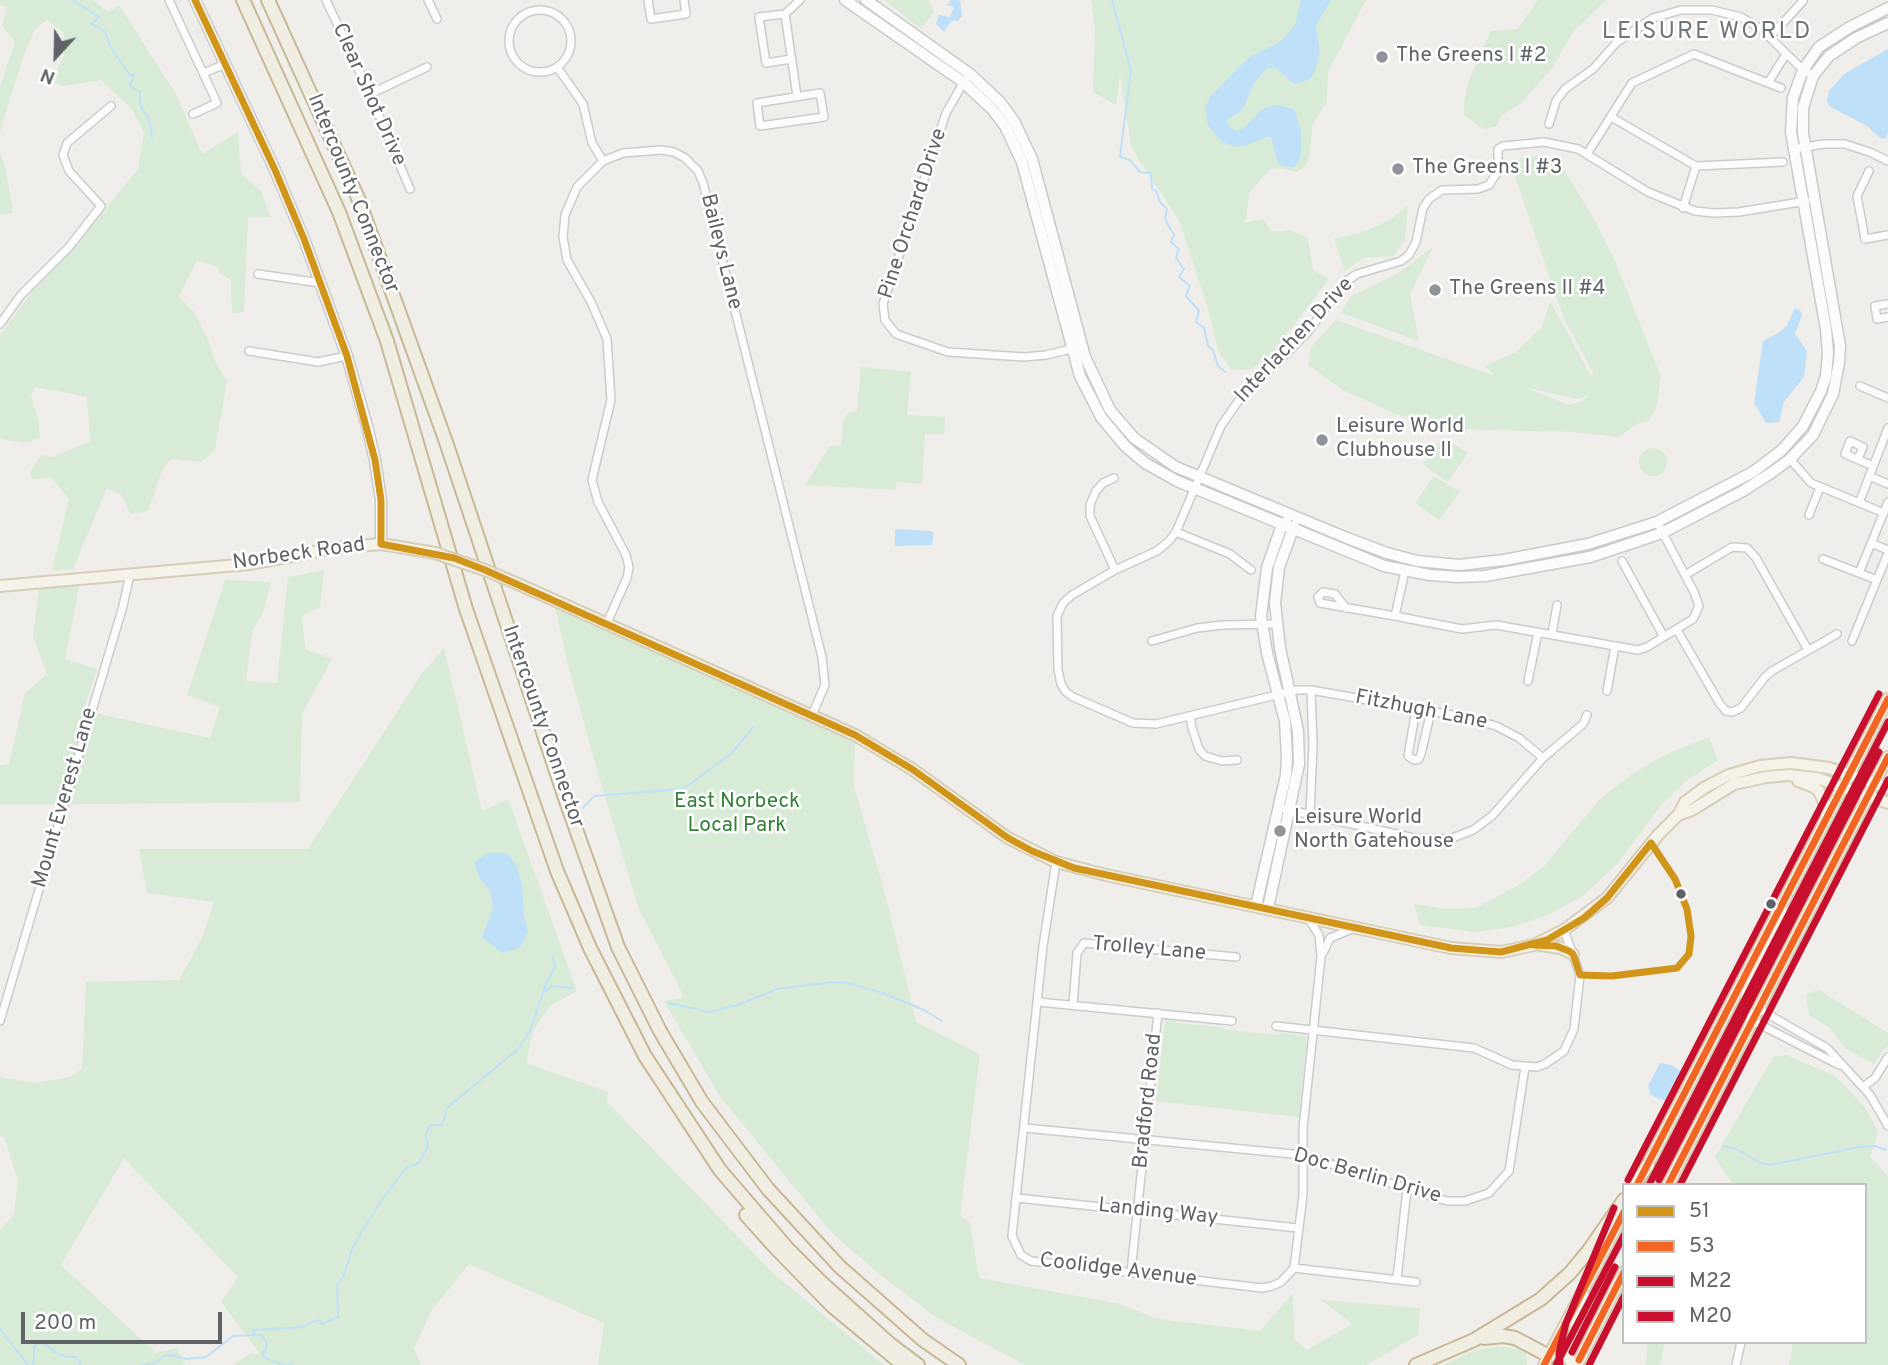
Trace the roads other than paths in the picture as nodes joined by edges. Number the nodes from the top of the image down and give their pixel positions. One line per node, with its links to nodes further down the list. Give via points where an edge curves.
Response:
1 (169, 0): 24 (street)
2 (195, 0): 20 (street)
3 (243, 0): 161 (highway, Intercounty Connector, via 339,212 387,341 466,609 557,871 645,1056)
4 (268, 0): 181 (highway, Intercounty Connector, via 362,210 618,947 660,1031 702,1102 768,1189 840,1267 923,1340)
5 (326, 0): 29 (street, Clear Shot Drive)
6 (428, 0): 15 (street)
7 (649, 0): 8 (street, via 651,19 686,14)
8 (684, 0)
9 (800, 0): 14 (street)
10 (845, 0): 26 (street)
11 (866, 0): 26 (street)
12 (1803, 1): 17 (street)
13 (1888, 8): 23 (street, via 1830,39)
14 (785, 14): 19 (street); 19 (street, via 760,18 762,40 766,64)
15 (437, 19)
16 (1888, 23): 25 (street, via 1839,47)
17 (1770, 37): 18 (street); 34 (street, via 1741,17 1712,10 1681,10 1653,18 1617,41 1593,69 1565,89)
18 (1786, 54): 23 (street); 27 (street)
19 (792, 59): 30 (street)
20 (225, 64): 24 (street); 48 (street, via 275,170)
21 (427, 67): 29 (street)
22 (558, 67): 22 (street, via 569,53 570,32 562,19 550,12 526,14 509,39 516,61 531,71); 38 (street, via 583,104 592,143)
23 (1803, 69): 25 (street); 36 (street, via 1791,107)
24 (204, 74): 32 (street, via 217,103)
25 (1813, 76): 35 (street, via 1802,108)
26 (966, 78): 52 (street, via 1000,102 1026,144); 53 (street, via 999,117 1022,162); 53 (street, Pine Orchard Drive, via 946,113 883,304 885,320 896,334 948,352 1024,357)
27 (1768, 83): 28 (street); 33 (street, via 1694,54 1632,83)
28 (1782, 88)
29 (370, 94): 43 (street, Clear Shot Drive)
30 (797, 96): 30 (street, via 757,103 760,126 824,117 820,93)
31 (111, 106): 51 (street, via 67,143 63,155 69,171 102,206)
32 (193, 114)
33 (1611, 117): 37 (street); 41 (street)
34 (1549, 124)
35 (1806, 147): 36 (street); 39 (street, via 1845,144); 44 (street)
36 (1793, 149): 44 (street)
37 (1587, 154): 45 (street, Interlachen Drive, via 1648,192); 63 (street, Interlachen Drive, via 1552,143 1503,146 1498,149 1498,171 1489,185 1442,190 1429,199 1409,255 1357,274 1343,284 1307,333 1231,410)
38 (603, 161): 94 (street, via 572,195 563,237 567,260 607,342 611,400 592,480 629,567); 114 (street, Baileys Lane, via 623,153 674,152 698,171 703,183 822,657 825,685)
39 (1888, 161)
40 (1783, 162): 41 (street)
41 (1696, 166): 45 (street)
42 (1869, 172): 46 (street, via 1857,197 1865,239)
43 (410, 189)
44 (1808, 200): 45 (street, Interlachen Drive, via 1725,213); 59 (street, via 1838,328 1839,363 1824,415 1813,435); 73 (street, via 1828,353 1826,376 1812,411 1767,463)
45 (1684, 208)
46 (1888, 235)
47 (258, 274): 48 (street)
48 (320, 283): 55 (street)
49 (1888, 304): 50 (street, via 1875,306 1877,319)
50 (1888, 317)
51 (0, 324)
52 (1082, 346): 53 (street, Pine Orchard Drive); 63 (street, via 1096,384 1124,428 1151,451)
53 (1070, 349): 67 (street, via 1086,390 1115,435 1145,463)
54 (249, 351): 55 (street, via 318,362)
55 (346, 356): 79 (street, via 375,460)
56 (1860, 386): 57 (street)
57 (1888, 398)
58 (1888, 428): 61 (street)
59 (1790, 459): 66 (street); 77 (street, via 1742,491)
60 (1858, 460): 61 (street)
61 (1873, 466): 62 (street)
62 (1869, 476): 65 (street); 68 (street)
63 (1199, 477): 67 (street, Interlachen Drive); 71 (street)
64 (1114, 478): 83 (street, via 1096,491 1090,516)
65 (1888, 484)
66 (1820, 487): 68 (street); 72 (street)
67 (1195, 489): 74 (street); 76 (street, Interlachen Drive)
68 (1859, 502): 70 (street)
69 (1888, 502): 70 (street)
70 (1884, 513): 78 (street)
71 (1292, 515): 73 (street, via 1387,553 1446,565 1566,549); 74 (street); 75 (street)
72 (1809, 515)
73 (1657, 522): 77 (street)
74 (1282, 525): 75 (street); 95 (street, via 1265,577)
75 (1294, 529): 85 (street); 96 (street, via 1279,567)
76 (1176, 532): 83 (street, via 1157,551); 84 (street, via 1230,554)
77 (1662, 533): 85 (street, via 1590,557 1485,576); 88 (street)
78 (1871, 543): 80 (street); 87 (street)
79 (381, 544): 86 (main road, Norbeck Road, via 249,564); 94 (main road, Norbeck Road, bridge, via 485,570)
80 (1888, 551): 89 (street)
81 (1823, 559): 87 (street)
82 (1622, 561): 101 (street)
83 (1115, 570): 116 (street, Fitzhugh Lane, via 1060,607 1056,635 1061,684 1073,697 1133,723 1156,724)
84 (1251, 570)
85 (1405, 571): 93 (street)
86 (130, 573): 90 (main road, Norbeck Road); 147 (street, Mount Everest Lane)
87 (1859, 573): 89 (street)
88 (1685, 575): 97 (street, via 1699,606 1693,619); 105 (street, via 1732,547 1747,548)
89 (1877, 580): 103 (street)
90 (0, 586)
91 (1557, 605): 99 (street)
92 (1346, 608): 93 (street)
93 (1395, 616): 98 (street, via 1462,629 1496,625)
94 (607, 623): 114 (main road, Norbeck Road)
95 (1262, 624): 96 (street); 102 (street, via 1198,628); 110 (street)
96 (1276, 624): 109 (street)
97 (1677, 630): 101 (street); 105 (street, via 1720,704 1732,712 1749,700 1765,677)
98 (1538, 632): 99 (street); 106 (street)
99 (1552, 634): 104 (street)
100 (1837, 634): 105 (street)
101 (1664, 637): 104 (street, via 1637,650)
102 (1152, 641)
103 (1852, 641)
104 (1615, 646): 108 (street)
105 (1808, 650)
106 (1528, 681)
107 (1311, 690): 109 (street, Fitzhugh Lane); 112 (street, Fitzhugh Lane); 129 (street)
108 (1607, 691)
109 (1290, 693): 110 (street, Fitzhugh Lane); 128 (street, via 1299,747)
110 (1278, 696): 116 (street, Fitzhugh Lane); 127 (street, via 1287,757)
111 (1888, 699): 120 (main road)
112 (1416, 709): 113 (street, Fitzhugh Lane); 113 (street, via 1408,756 1414,761 1421,754)
113 (1431, 711): 118 (street, Fitzhugh Lane, via 1496,726)
114 (812, 715): 132 (main road, Norbeck Road, via 874,745 1007,838)
115 (1587, 715): 118 (street, via 1583,724)
116 (1191, 716): 119 (street, via 1196,742 1205,756)
117 (1888, 757): 122 (main road)
118 (1543, 758): 129 (street, via 1483,824 1450,839 1414,838)
119 (1237, 760)
120 (1849, 774): 122 (main road, Norbeck Road); 123 (main road); 130 (main road, Norbeck Road, via 1791,763 1747,769 1704,788 1685,802)
121 (1778, 776): 123 (main road, Norbeck Road, via 1817,779); 130 (main road, Norbeck Road, via 1734,785); 131 (main road, via 1814,787 1823,798)
122 (1875, 783): 124 (main road, Norbeck Road); 125 (main road)
123 (1843, 787): 125 (main road, Norbeck Road); 131 (main road)
124 (1888, 788)
125 (1868, 795): 126 (main road, Norbeck Road); 145 (main road)
126 (1888, 803)
127 (1278, 807): 128 (street); 134 (street)
128 (1291, 810): 129 (street); 135 (street)
129 (1310, 815)
130 (1678, 815): 138 (main road, Norbeck Road, via 1607,898)
131 (1826, 819): 133 (main road)
132 (1056, 862): 134 (main road, Norbeck Road); 143 (street, Coolidge Avenue)
133 (1797, 874): 149 (main road, via 1747,992 1745,1006); 160 (main road)
134 (1256, 906): 135 (main road, Norbeck Road)
135 (1268, 908): 136 (main road, Norbeck Road)
136 (1308, 917): 137 (main road, Norbeck Road); 142 (street, via 1319,935)
137 (1357, 928): 139 (main road, Norbeck Road, via 1474,951); 142 (street, via 1330,938)
138 (1564, 930): 139 (main road, Norbeck Road); 140 (street)
139 (1534, 945): 140 (main road, via 1556,946)
140 (1573, 954): 153 (street, via 1580,975 1572,1037 1553,1061)
141 (1236, 957): 144 (street, Trolley Lane, via 1084,943 1077,953)
142 (1321, 957): 151 (street)
143 (1038, 1002): 144 (street); 157 (street, Coolidge Avenue)
144 (1073, 1004): 146 (street)
145 (1759, 1009): 149 (main road); 154 (street, via 1817,1041)
146 (1158, 1013): 148 (street); 158 (street, Bradford Road)
147 (0, 1021)
148 (1232, 1021)
149 (1753, 1021): 154 (street); 163 (main road)
150 (1276, 1026): 151 (street)
151 (1315, 1030): 153 (street, via 1474,1048); 159 (street)
152 (1888, 1056): 155 (street, via 1875,1078)
153 (1525, 1067): 164 (street, Doc Berlin Drive, via 1512,1163 1506,1177 1479,1198 1465,1201 1447,1201)
154 (1842, 1067): 155 (street)
155 (1863, 1087): 156 (street)
156 (1888, 1126)
157 (1025, 1128): 158 (street, Doc Berlin Drive); 165 (street, Coolidge Avenue)
158 (1145, 1139): 159 (street, Doc Berlin Drive); 167 (street, Bradford Road)
159 (1303, 1156): 164 (street, Doc Berlin Drive); 170 (street)
160 (1648, 1165): 162 (highway)
161 (720, 1170): 179 (highway, via 726,1191 779,1252 832,1306); 180 (highway, Intercounty Connector, via 821,1282)
162 (1637, 1183)
163 (1669, 1183)
164 (1407, 1189): 174 (street)
165 (1017, 1198): 167 (street, Landing Way); 172 (street, Coolidge Avenue, via 1012,1236 1027,1260)
166 (1622, 1203): 176 (highway, via 1570,1273 1541,1299)
167 (1139, 1211): 170 (street, Landing Way); 172 (street, Bradford Road)
168 (1622, 1216): 178 (main road)
169 (1622, 1217): 183 (main road, via 1576,1326 1569,1354)
170 (1298, 1228): 171 (street)
171 (1294, 1268): 172 (street, Coolidge Avenue, via 1281,1282 1262,1288); 174 (street)
172 (1131, 1272)
173 (1622, 1276): 183 (main road)
174 (1397, 1279): 175 (street)
175 (1416, 1282)
176 (1474, 1340): 178 (highway, via 1515,1338); 182 (highway)
177 (1741, 1344): 184 (street)
178 (1549, 1362): 183 (main road)
179 (903, 1365)
180 (918, 1365)
181 (960, 1365)
182 (1416, 1365)
183 (1573, 1365)
184 (1736, 1365)

